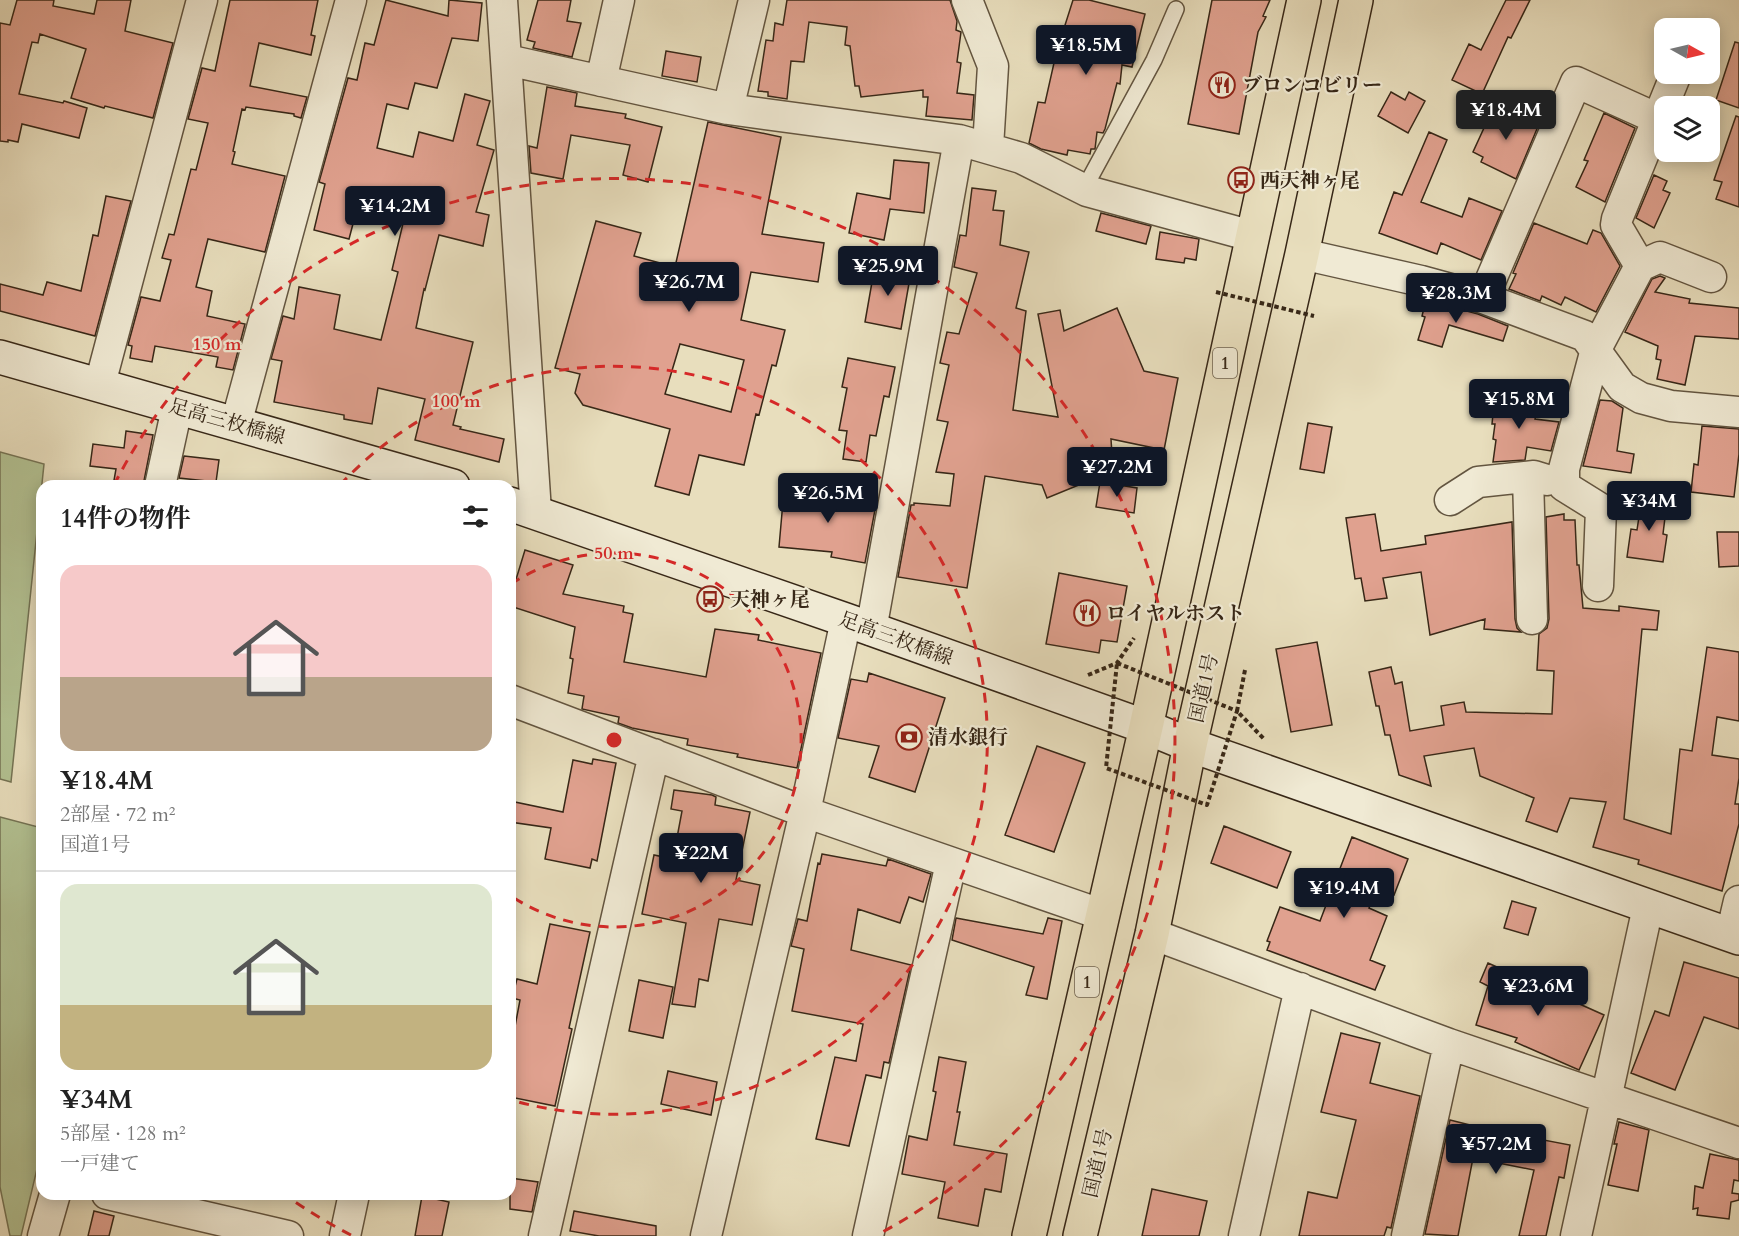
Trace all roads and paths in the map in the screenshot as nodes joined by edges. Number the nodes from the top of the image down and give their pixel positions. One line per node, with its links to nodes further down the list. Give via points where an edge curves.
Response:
1 (202, 0): 27 (street)
2 (351, 0): 30 (street)
3 (502, 0): 10 (street)
4 (619, 0): 11 (street)
5 (754, 0): 12 (street)
6 (967, 0): 16 (street, via 993,66)
7 (1304, 0): 18 (highway, 1)
8 (1357, 1): 19 (highway, 国道1号)
9 (1176, 9): 17 (lane, via 1154,60)
10 (507, 60): 11 (street); 36 (street)
11 (601, 81): 12 (street)
12 (728, 109): 15 (street)
13 (1654, 117): 23 (street, via 1576,82)
14 (1654, 129): 20 (street, via 1616,225)
15 (959, 140): 16 (street); 39 (street)
16 (988, 147): 17 (street, via 1021,158)
17 (1084, 189): 18 (street)
18 (1252, 236): 46 (highway, 1)
19 (1302, 254): 23 (street); 48 (highway, 国道1号)
20 (1640, 266): 21 (street, via 1660,257); 25 (street)
21 (1711, 277)
22 (1216, 292): 24 (path, bridge)
23 (1483, 298): 25 (street, via 1585,336)
24 (1314, 316)
25 (1596, 349): 29 (street, via 1622,387 1641,398 1671,406); 34 (street, via 1564,469)
26 (0, 357): 27 (main road, 足高三枚橋線)
27 (100, 384): 28 (main road, 足高三枚橋線)
28 (177, 408): 30 (main road, 足高三枚橋線); 32 (street)
29 (1739, 412)
30 (236, 424): 33 (main road, 足高三枚橋線)
31 (1528, 477): 34 (street); 35 (street, via 1478,482); 38 (street)
32 (161, 480)
33 (414, 480)
34 (1564, 486): 37 (street, via 1601,509)
35 (1450, 500)
36 (523, 508): 39 (main road, 足高三枚橋線)
37 (1598, 586)
38 (1532, 619)
39 (858, 625): 46 (main road, 足高三枚橋線); 50 (street)
40 (1138, 633): 41 (path)
41 (1117, 663): 43 (path); 45 (path, bridge); 45 (path, bridge, via 1106,768 1207,805)
42 (1245, 670): 45 (path)
43 (1086, 676)
44 (516, 701): 49 (street)
45 (1237, 711): 47 (path)
46 (1146, 727): 48 (main road, 足高三枚橋線); 54 (highway, 1)
47 (1266, 742)
48 (1190, 745): 53 (main road, 足高三枚橋線); 55 (highway, 国道1号)
49 (654, 754): 50 (street); 68 (street)
50 (805, 812): 51 (street); 69 (street)
51 (951, 863): 54 (street); 70 (street)
52 (1739, 901): 56 (street)
53 (1648, 907): 56 (main road, 足高三枚橋線); 59 (street)
54 (1102, 915): 71 (highway, 1)
55 (1152, 934): 57 (street); 72 (highway, 国道1号)
56 (1735, 937)
57 (1300, 988): 58 (street); 73 (street)
58 (1449, 1044): 59 (street); 74 (street)
59 (1606, 1099): 60 (street); 75 (street)
60 (1739, 1143)
61 (53, 1200): 65 (street)
62 (131, 1200): 64 (street)
63 (353, 1200): 67 (street)
64 (186, 1214): 66 (street)
65 (43, 1236)
66 (288, 1236)
67 (345, 1236)
68 (544, 1236)
69 (705, 1236)
70 (868, 1236)
71 (1029, 1236)
72 (1080, 1236)
73 (1244, 1236)
74 (1407, 1236)
75 (1576, 1236)

